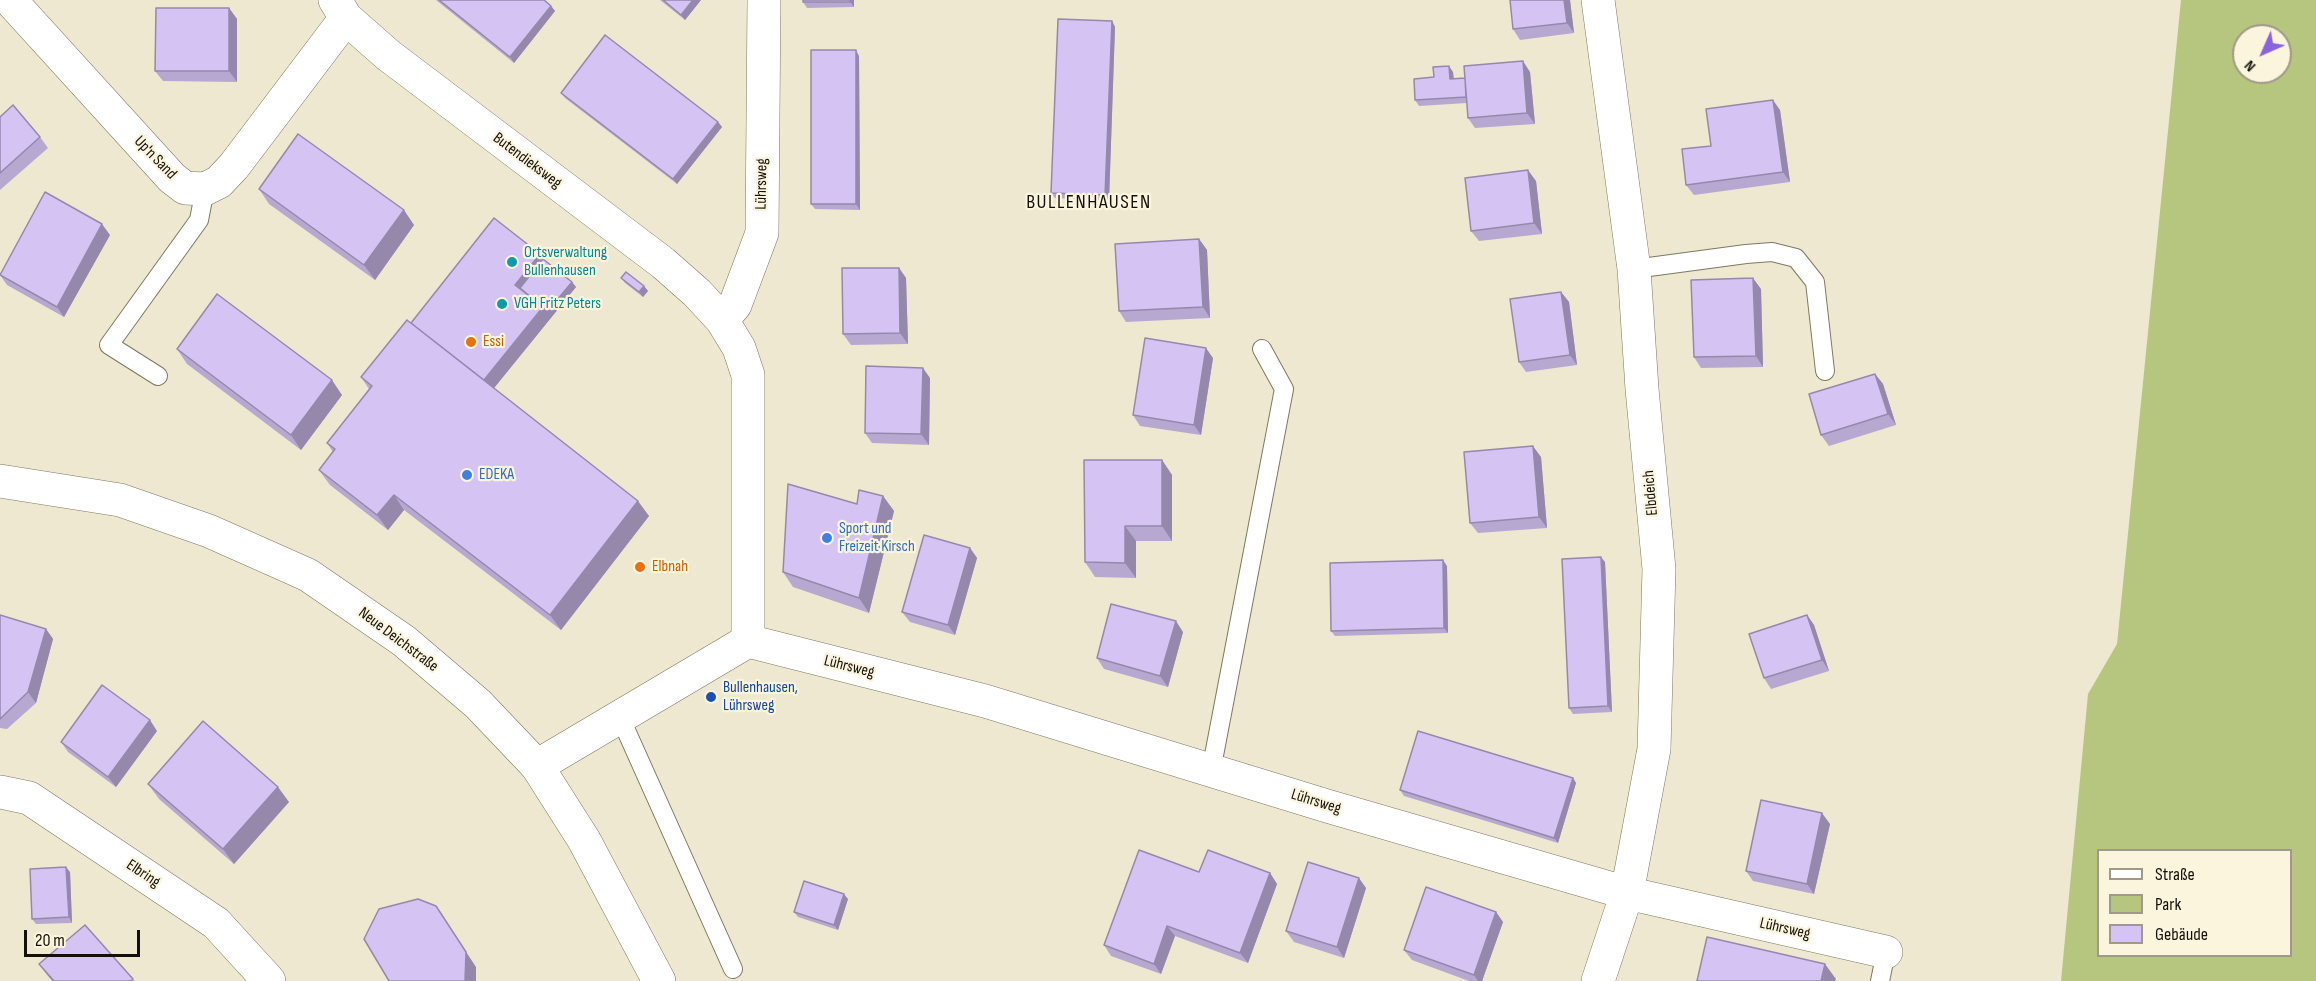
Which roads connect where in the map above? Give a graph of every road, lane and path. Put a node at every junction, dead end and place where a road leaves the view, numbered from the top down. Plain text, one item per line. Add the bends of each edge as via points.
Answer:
1 (10, 0) edge
2 (765, 0) edge
3 (1598, 0) edge
4 (341, 9) edge
5 (205, 189) junction
6 (1634, 269) junction
7 (722, 320) junction
8 (1262, 349) dead end
9 (1826, 371) dead end
10 (158, 376) dead end
11 (0, 482) edge
12 (748, 641) junction
13 (621, 717) junction
14 (537, 766) junction
15 (1211, 771) junction
16 (0, 792) edge
17 (1627, 893) junction
18 (1883, 967) edge
19 (733, 969) dead end
20 (269, 981) edge
21 (659, 981) edge
22 (1598, 981) edge

1 - 5 street, Up'n Sand via 172,178 185,188
2 - 7 street, Lührsweg via 762,233 735,305
3 - 6 street, Elbdeich
4 - 5 street via 234,166 219,182
4 - 7 street, Butendieksweg via 388,55 663,263
5 - 10 lane via 199,220 109,345
6 - 9 lane via 1772,252 1796,258 1815,282
6 - 17 street, Elbdeich via 1659,569 1654,749
7 - 12 street via 739,348 748,375
8 - 15 lane via 1284,388
11 - 14 street, Neue Deichstraße via 120,500 208,531 308,575 404,641 478,704
12 - 13 street
12 - 15 street, Lührsweg via 985,701
13 - 14 street
13 - 19 lane
14 - 21 street, Neue Deichstraße via 584,840
15 - 17 street, Lührsweg
16 - 20 street, Elbring via 29,798 216,923
17 - 18 street, Lührsweg
17 - 22 street, Elbdeich

